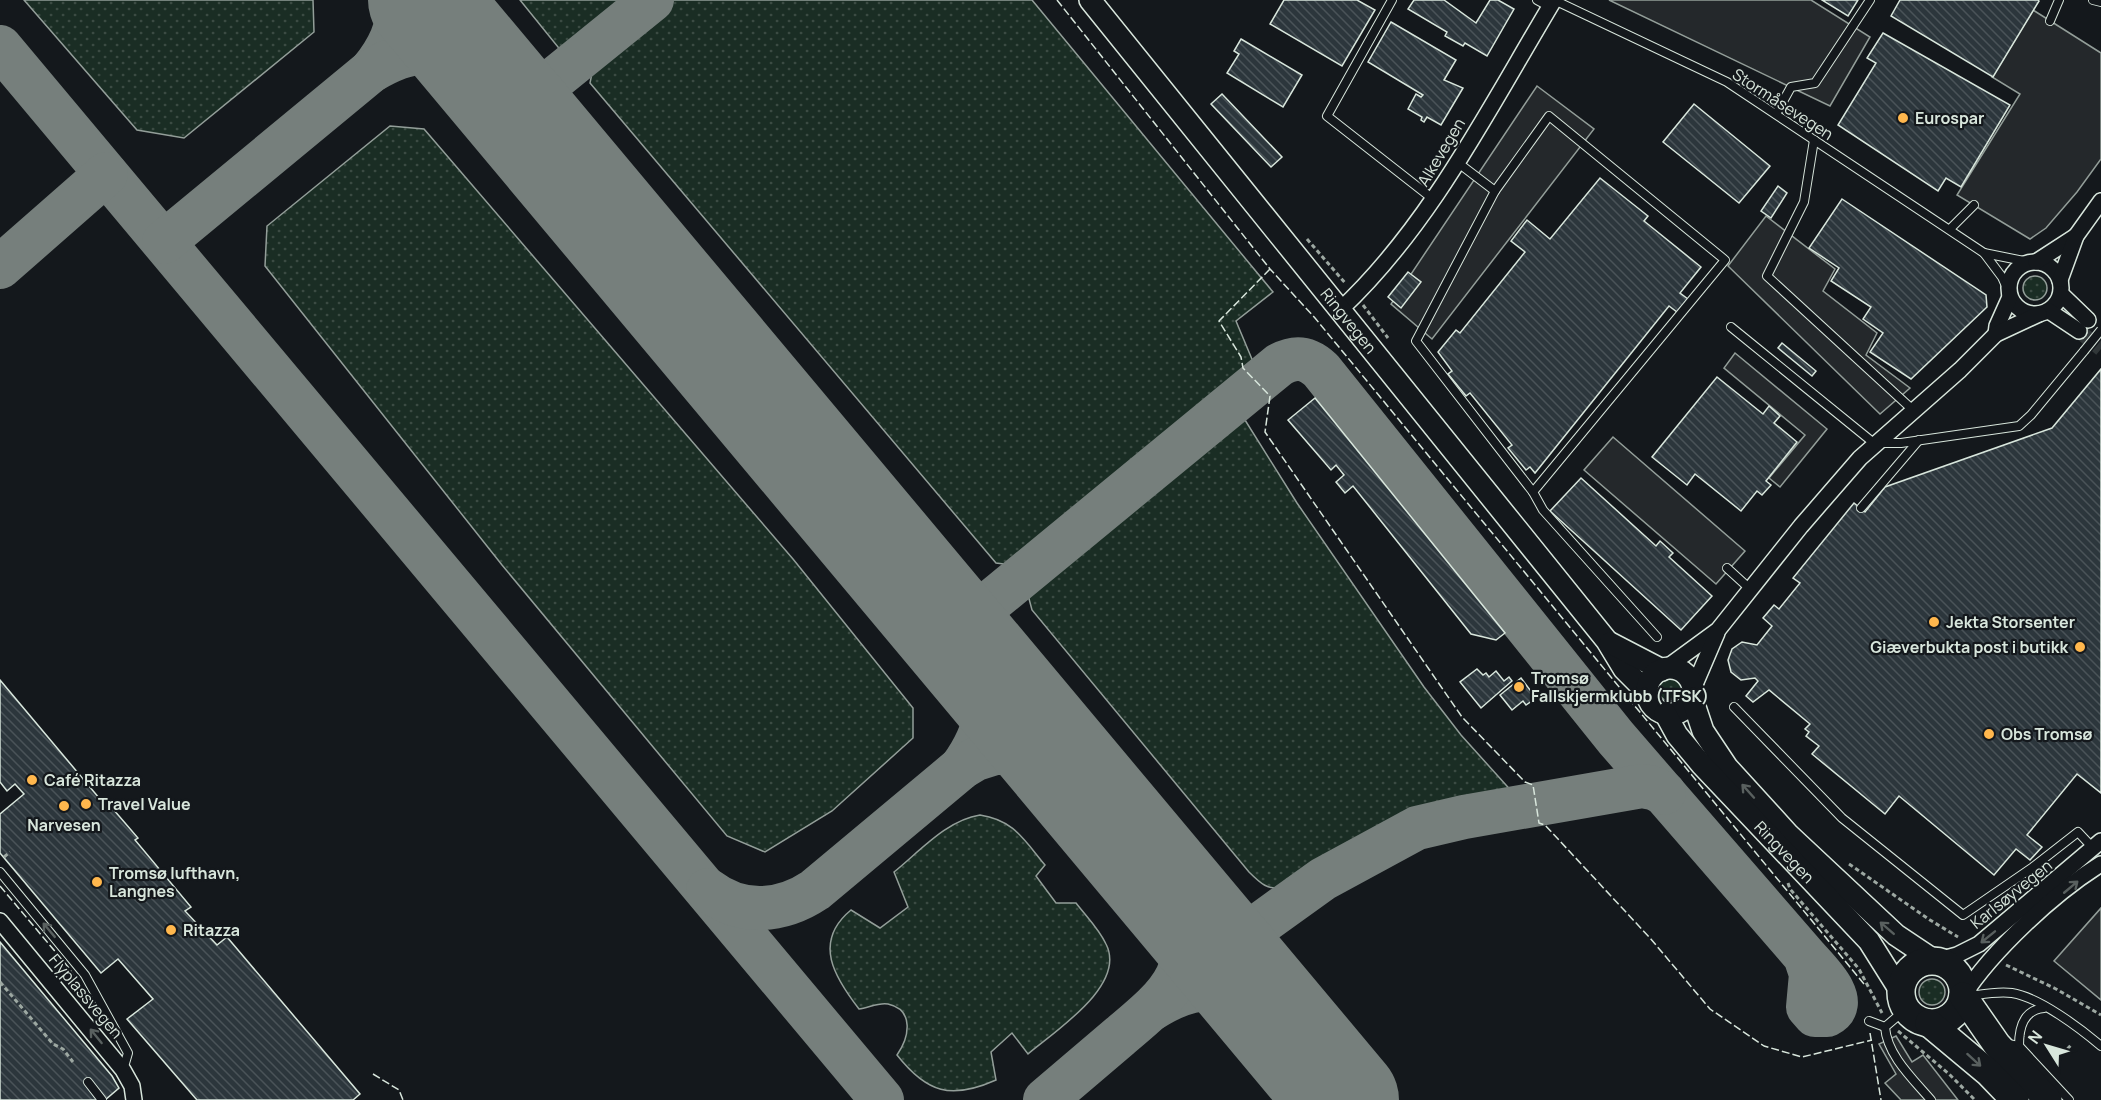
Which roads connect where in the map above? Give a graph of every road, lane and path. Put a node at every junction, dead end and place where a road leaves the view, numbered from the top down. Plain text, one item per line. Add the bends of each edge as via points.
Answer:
1 (1090, 0) edge
2 (1392, 0) edge
3 (1870, 0) edge
4 (2059, 0) edge
5 (2093, 0) edge
6 (1549, 2) edge
7 (2101, 2) edge
8 (2050, 21) dead end
9 (1776, 114) junction
10 (1814, 140) junction
11 (1456, 162) junction
12 (1495, 190) junction
13 (1433, 199) junction
14 (2101, 201) edge
15 (1974, 205) dead end
16 (1950, 229) junction
17 (2076, 236) junction
18 (1984, 253) junction
19 (2033, 262) junction
20 (2061, 287) junction
21 (2010, 296) junction
22 (1340, 310) junction
23 (2044, 313) junction
24 (1731, 327) dead end
25 (2101, 330) edge
26 (1996, 334) junction
27 (1914, 411) junction
28 (1919, 440) junction
29 (1876, 444) junction
30 (1533, 492) junction
31 (1861, 508) dead end
32 (1727, 568) dead end
33 (1750, 589) junction
34 (1718, 630) junction
35 (1657, 637) dead end
36 (1607, 641) junction
37 (1664, 669) junction
38 (1648, 693) junction
39 (1693, 694) junction
40 (1734, 707) dead end
41 (1665, 713) junction
42 (2097, 844) edge
43 (10, 852) dead end
44 (4, 857) dead end
45 (1845, 861) dead end
46 (2101, 864) edge
47 (0, 872) edge
48 (1788, 879) dead end
49 (0, 921) edge
50 (1963, 936) dead end
51 (1935, 961) junction
52 (2001, 962) dead end
53 (0, 982) edge
54 (1963, 996) junction
55 (2044, 1008) junction
56 (1896, 1013) junction
57 (2101, 1015) edge
58 (1869, 1021) dead end
59 (1929, 1023) junction
60 (2072, 1044) dead end
61 (2008, 1046) junction
62 (2101, 1046) edge
63 (2056, 1060) dead end
64 (74, 1062) dead end
65 (123, 1070) junction
66 (88, 1082) dead end
67 (102, 1100) edge
68 (134, 1100) edge
69 (1931, 1100) edge
70 (1975, 1100) edge
71 (2015, 1100) edge
72 (2048, 1100) edge
73 (2069, 1100) edge

1 - 22 street, Ringvegen
2 - 13 lane via 1327,116
3 - 9 lane via 1815,83 1791,87
4 - 8 lane
5 - 7 lane
6 - 9 lane, Stormåsevegen via 1702,69
6 - 11 street, Alkevegen
9 - 10 lane, Stormåsevegen
10 - 16 lane, Stormåsevegen
10 - 27 lane via 1804,201 1767,276
11 - 12 lane
11 - 13 street, Alkevegen
12 - 30 lane via 1416,341
12 - 30 lane via 1549,116 1725,260
13 - 22 street, Alkevegen via 1397,250
14 - 17 street
15 - 16 lane
16 - 18 lane, Stormåsevegen
17 - 19 street
17 - 20 street
18 - 19 lane
18 - 21 lane
19 - 20 street via 2050,266
19 - 21 street via 2018,268 2010,278
20 - 23 street
20 - 23 street via 2084,326
21 - 23 street via 2019,309
21 - 26 street
22 - 36 street, Ringvegen
23 - 26 street
24 - 29 lane
25 - 28 lane, bridge via 2019,426
26 - 27 street
27 - 29 street
28 - 29 lane
28 - 31 lane
29 - 33 street via 1843,476
30 - 35 lane via 1543,510
32 - 33 lane
33 - 34 street
34 - 37 street
34 - 39 street
36 - 37 street, Ringvegen
36 - 38 street, Ringvegen via 1624,669
37 - 38 street via 1651,679
37 - 39 street via 1676,668 1684,673
38 - 41 street via 1653,706
39 - 41 street via 1681,711
51 -> 39 street, Ringvegen via 1896,935 1789,835 1727,767 1703,731
40 - 42 lane via 1842,818 1963,915 2078,832
41 - 56 street, Ringvegen via 1702,765 1869,941
42 -> 51 street, Karlsøyvegen via 1978,944
43 - 44 path
45 - 50 path via 1930,920 1958,937
54 -> 46 street, Karlsøyvegen via 1992,956
65 -> 47 lane via 128,1053 85,975
48 - 56 path via 1790,889 1859,969 1875,1003
65 -> 49 street, Flyplassvegen
51 - 54 highway via 1954,971
51 - 56 highway via 1918,964 1909,972
52 - 57 path
53 - 64 path via 53,1044
54 - 55 lane via 2011,993
54 - 59 highway via 1951,1016
54 - 61 highway
55 - 61 lane via 2025,1017 2019,1034
55 - 62 lane
56 - 58 lane
56 - 59 highway
56 - 69 lane via 1886,1038
56 - 70 path
59 -> 71 highway
60 - 63 path
61 - 72 highway
61 - 73 lane
65 - 68 street, Flyplassvegen
66 - 67 lane

